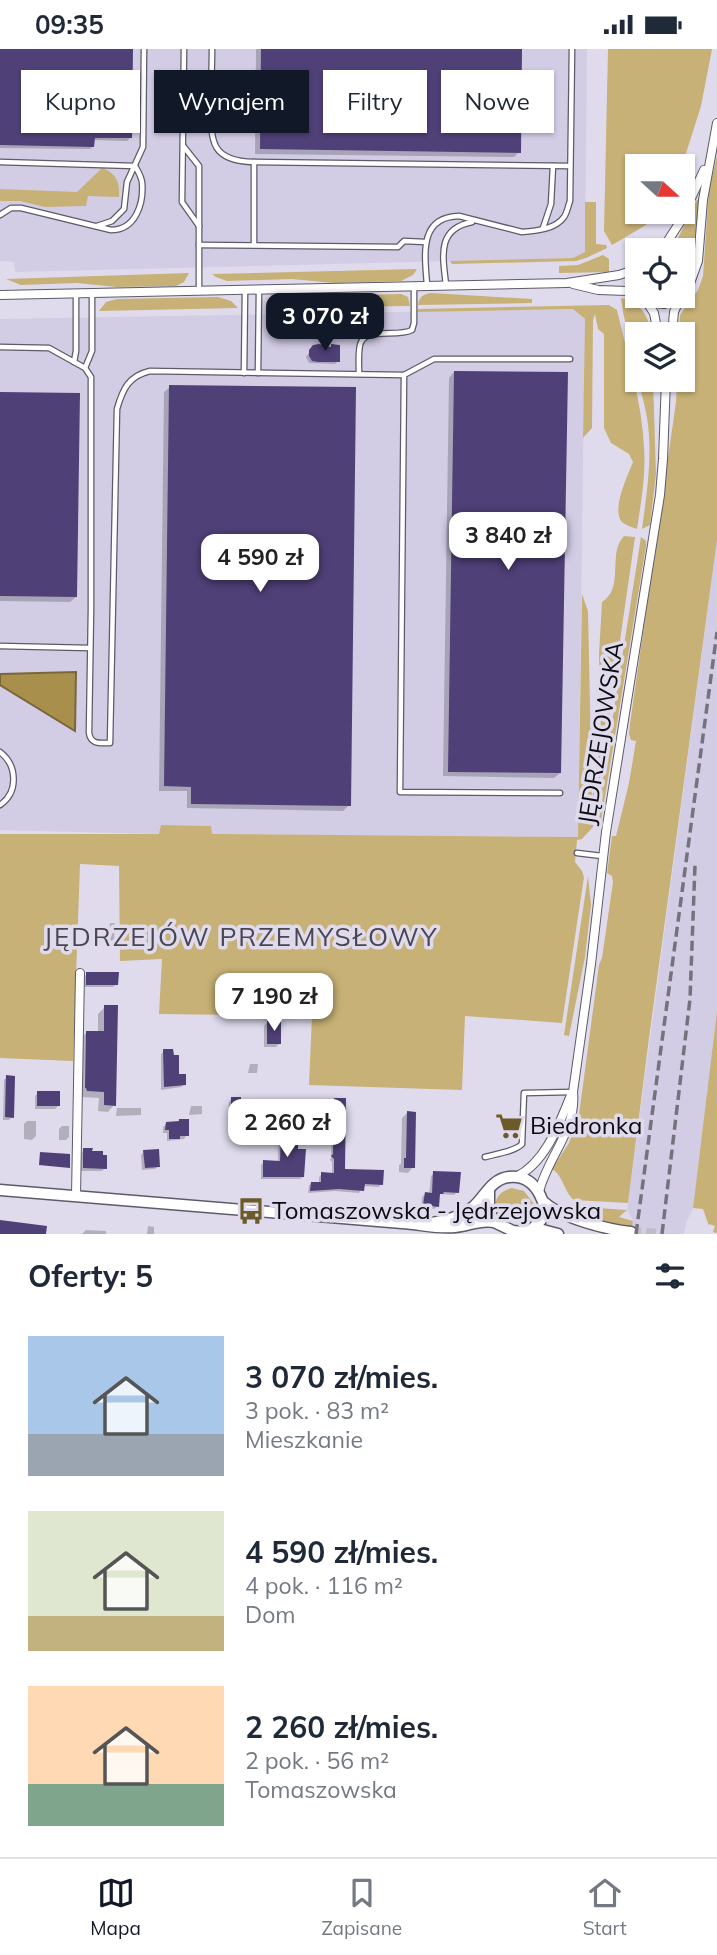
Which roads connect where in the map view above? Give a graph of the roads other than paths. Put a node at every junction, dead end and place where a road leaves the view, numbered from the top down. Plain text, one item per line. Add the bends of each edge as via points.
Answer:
1 (144, 49) edge
2 (184, 49) edge
3 (212, 49) edge
4 (572, 49) edge
5 (184, 70) edge
6 (212, 70) edge
7 (717, 123) edge
8 (183, 133) edge
9 (210, 133) edge
10 (183, 145) junction
11 (709, 161) junction
12 (0, 162) edge
13 (254, 162) junction
14 (135, 166) junction
15 (553, 166) junction
16 (570, 166) junction
17 (0, 215) edge
18 (480, 222) junction
19 (96, 226) junction
20 (199, 226) junction
21 (542, 229) junction
22 (670, 238) edge
23 (425, 242) junction
24 (199, 245) junction
25 (254, 245) junction
26 (695, 270) edge
27 (625, 273) edge
28 (567, 283) junction
29 (414, 286) junction
30 (427, 286) junction
31 (446, 286) junction
32 (245, 290) junction
33 (259, 290) junction
34 (199, 291) junction
35 (625, 291) edge
36 (76, 293) junction
37 (92, 293) junction
38 (0, 295) edge
39 (0, 347) edge
40 (570, 359) dead end
41 (74, 362) junction
42 (85, 368) junction
43 (244, 373) junction
44 (258, 373) junction
45 (359, 374) junction
46 (404, 375) junction
47 (666, 392) edge
48 (0, 646) edge
49 (90, 648) junction
50 (0, 752) edge
51 (560, 793) dead end
52 (0, 804) edge
53 (577, 853) dead end
54 (602, 856) junction
55 (80, 973) dead end
56 (573, 1093) junction
57 (485, 1157) dead end
58 (516, 1177) junction
59 (490, 1188) junction
60 (0, 1190) edge
61 (539, 1192) junction
62 (76, 1196) junction
63 (545, 1203) junction
64 (419, 1224) junction
65 (501, 1227) edge
66 (527, 1232) edge
67 (631, 1232) dead end
68 (558, 1234) edge

1 - 14 lane via 143,147
2 - 5 lane
3 - 6 lane
4 - 16 lane
7 - 11 street
8 - 10 lane
9 - 13 lane via 223,154
10 - 20 lane via 199,166
10 - 20 lane via 182,202
11 - 22 street
11 - 26 street
12 - 14 lane
13 - 15 lane
13 - 25 lane
14 - 19 lane via 127,182 124,209 112,221
14 - 19 lane via 142,179 142,197 130,224 121,230
15 - 16 lane
15 - 21 lane via 551,204
16 - 21 lane via 565,216
17 - 19 lane via 21,208
18 - 21 lane via 522,232
18 - 23 lane via 449,216 439,220
18 - 31 lane via 459,225 445,241
20 - 24 lane
23 - 25 lane via 404,241 398,247
23 - 30 lane
24 - 25 lane
24 - 34 lane
27 - 28 street
28 - 31 street
28 - 35 street
29 - 30 street
29 - 33 street
29 - 45 lane via 412,330 363,338
30 - 31 street
32 - 33 street
32 - 34 street
32 - 43 lane
33 - 44 lane
34 - 37 street
36 - 37 street
36 - 38 street
36 - 41 lane
37 - 42 lane via 92,351
39 - 41 lane via 49,348
40 - 46 lane via 434,359
41 - 42 lane
42 - 49 lane via 91,377
43 - 44 lane
43 - 49 lane via 150,371 137,374 121,396 117,409 110,743 90,739
44 - 45 lane
45 - 46 lane
46 - 51 lane via 400,792
47 - 54 street, JĘDRZEJOWSKA via 660,495
48 - 49 lane
50 - 52 lane via 14,777 7,800
53 - 54 lane
54 - 56 street, JĘDRZEJOWSKA
55 - 62 street
56 - 57 lane via 524,1093 522,1144
56 - 58 street, JĘDRZEJOWSKA via 540,1156
56 - 61 street, JĘDRZEJOWSKA via 569,1125
58 - 59 street via 504,1178
58 - 61 street via 531,1182
59 - 64 street via 467,1211
59 - 65 street via 490,1215
60 - 62 street
61 - 63 street
62 - 64 street
63 - 66 street via 542,1219
63 - 67 street via 590,1223
64 - 65 street via 452,1228 483,1221
65 - 66 street
66 - 68 street via 539,1229

